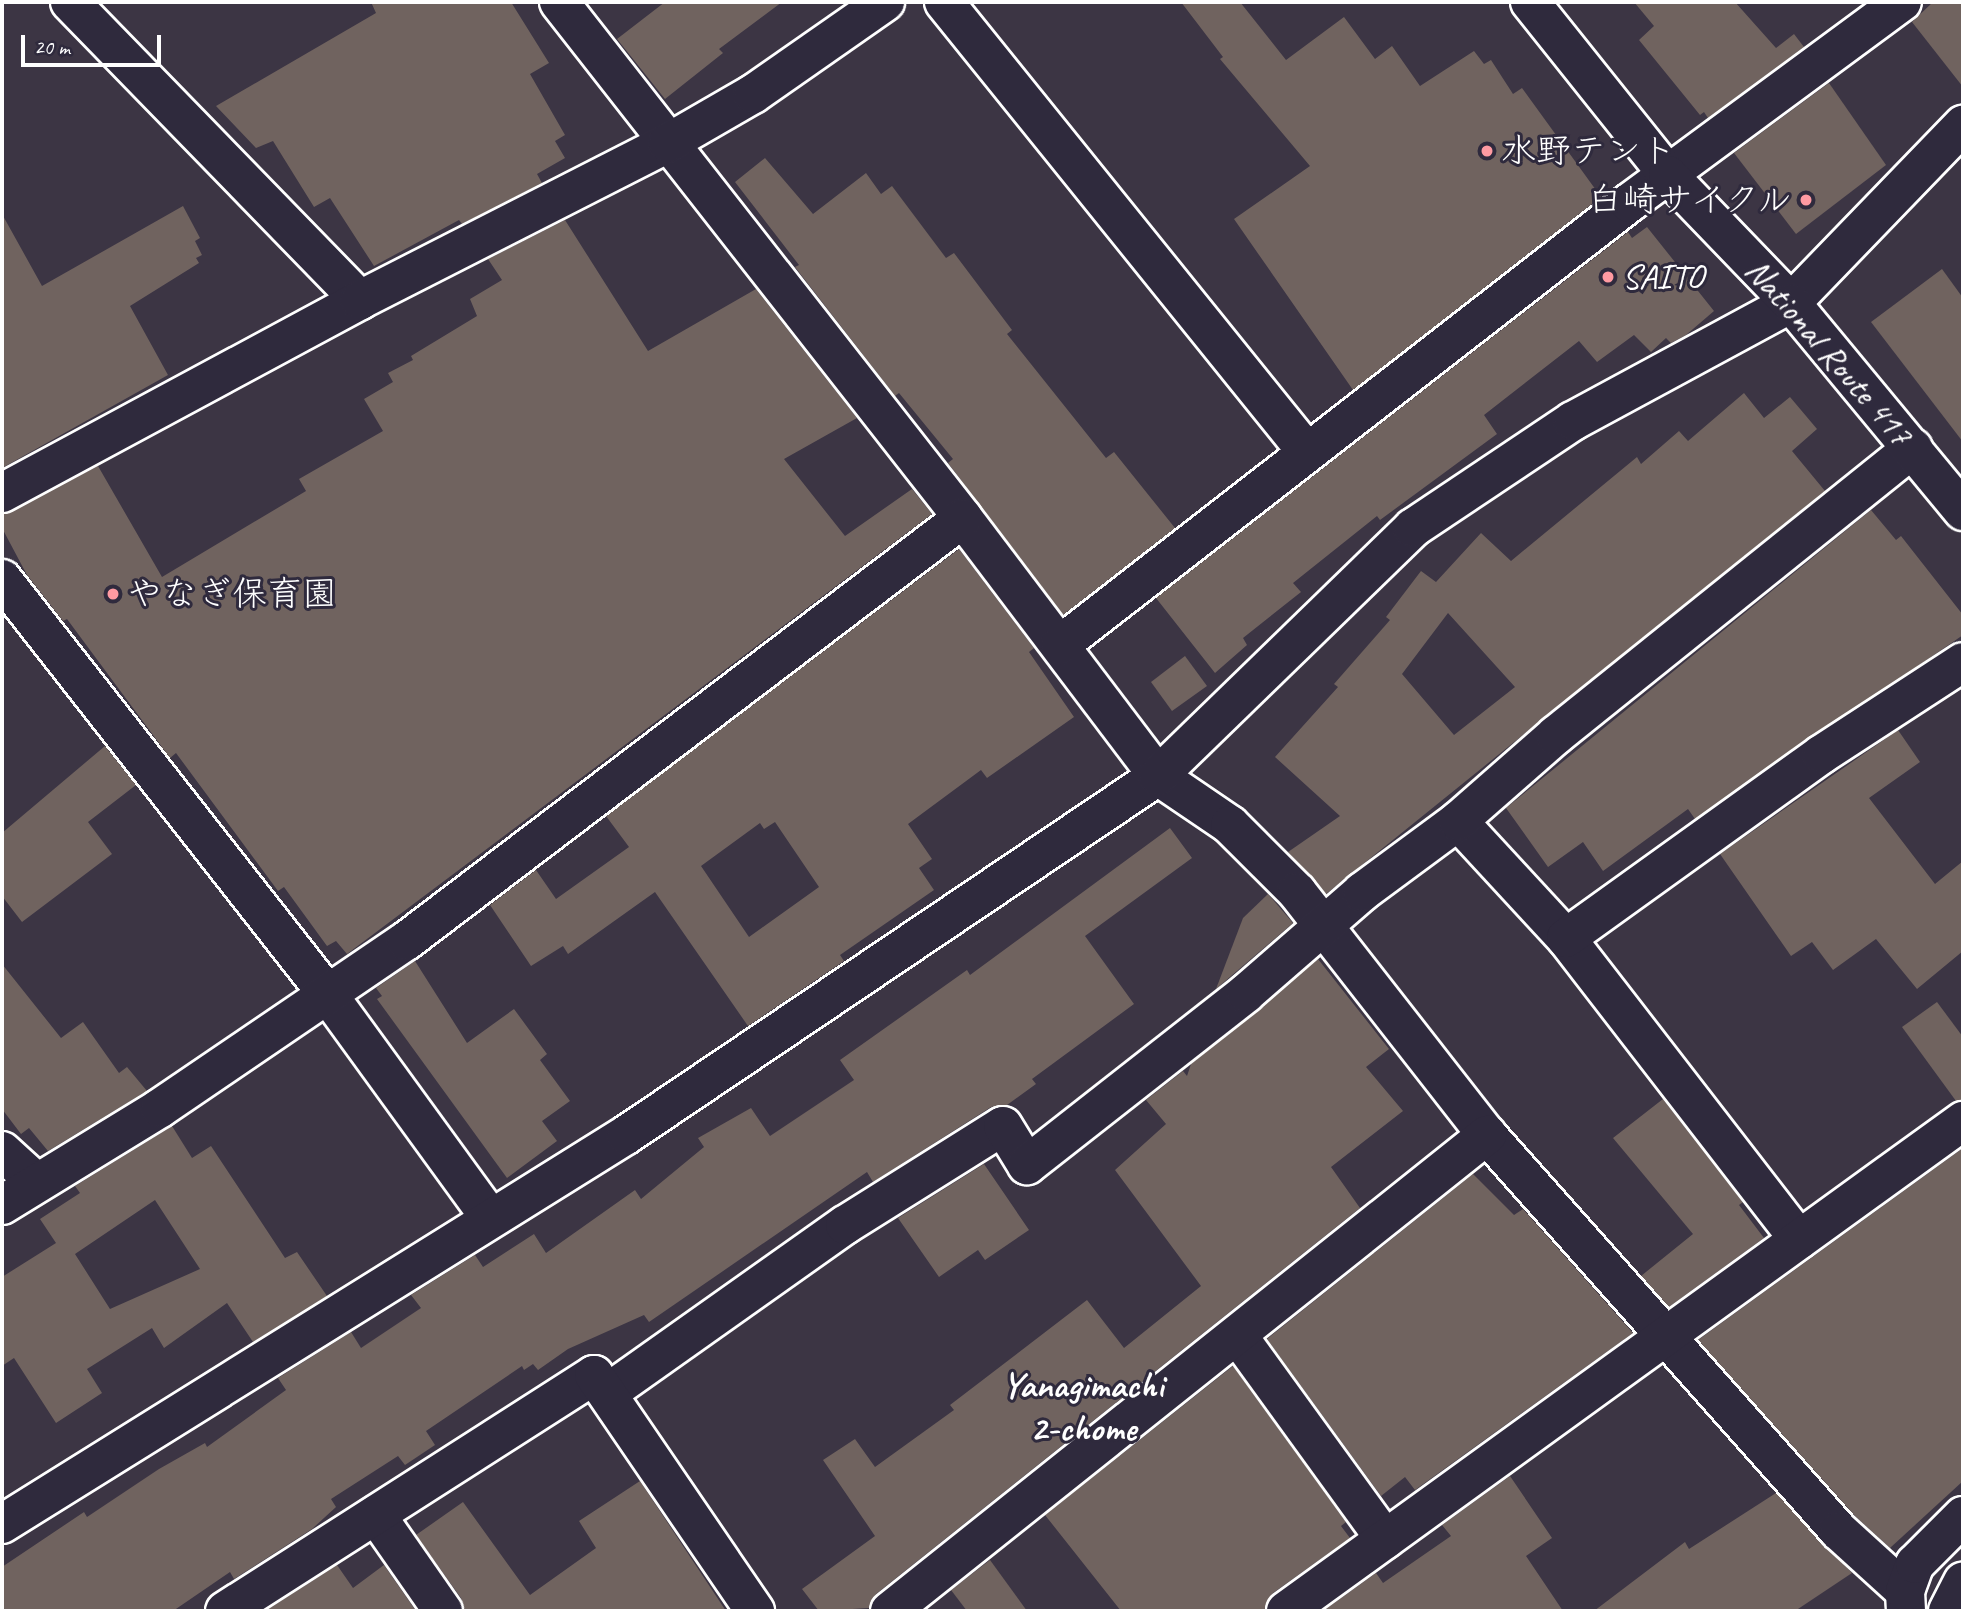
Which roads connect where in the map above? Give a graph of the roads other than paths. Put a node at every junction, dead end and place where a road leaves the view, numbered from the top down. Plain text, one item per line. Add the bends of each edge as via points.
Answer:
1 (70, 2) edge
2 (559, 2) edge
3 (885, 2) edge
4 (944, 2) edge
5 (1530, 2) edge
6 (1902, 2) edge
7 (1963, 125) edge
8 (668, 143) junction
9 (1668, 175) junction
10 (360, 300) junction
11 (1791, 303) junction
12 (1913, 448) junction
13 (1307, 452) junction
14 (2, 493) edge
15 (1963, 511) edge
16 (963, 518) junction
17 (2, 579) edge
18 (1060, 645) junction
19 (1963, 662) edge
20 (1158, 776) junction
21 (1458, 821) junction
22 (1326, 927) junction
23 (1566, 938) junction
24 (329, 996) junction
25 (1963, 1121) edge
26 (1487, 1135) junction
27 (2, 1151) edge
28 (36, 1182) junction
29 (2, 1205) edge
30 (490, 1218) junction
31 (1799, 1239) junction
32 (1238, 1336) junction
33 (1664, 1337) junction
34 (609, 1392) junction
35 (376, 1515) junction
36 (1963, 1516) edge
37 (2, 1524) edge
38 (1385, 1539) junction
39 (1963, 1582) edge
40 (1896, 1605) edge
41 (225, 1611) edge
42 (443, 1611) edge
43 (755, 1611) edge
44 (890, 1611) edge
45 (1286, 1611) edge
46 (1948, 1611) edge

1 - 10 main road
2 - 8 main road
3 - 8 main road via 753,94
4 - 13 main road
5 - 9 main road, National Route 417
6 - 9 main road
7 - 11 main road
8 - 10 main road
8 - 16 main road
9 - 11 main road, National Route 417
9 - 13 main road
10 - 14 main road
11 - 12 main road, National Route 417
11 - 20 main road via 1573,421 1413,528
12 - 15 main road, National Route 417
12 - 21 main road via 1556,735
13 - 18 main road
16 - 18 main road
16 - 24 main road
17 - 24 main road
18 - 20 main road
19 - 23 main road via 1822,754
20 - 22 main road via 1230,825
20 - 30 main road via 626,1135
21 - 22 main road via 1362,892
21 - 23 main road
22 - 26 main road
22 - 34 main road via 1027,1165 1003,1126 845,1226
23 - 31 main road
24 - 28 main road via 160,1108
24 - 30 main road
25 - 31 main road
26 - 32 main road
26 - 33 main road via 1607,1266
27 - 28 main road
28 - 29 main road
30 - 37 main road
31 - 33 main road
32 - 38 main road
32 - 44 main road
33 - 38 main road
33 - 40 main road via 1712,1384 1839,1531
34 - 35 main road via 594,1375
34 - 43 main road
35 - 41 main road
35 - 42 main road
36 - 40 main road via 1915,1563
38 - 45 main road
39 - 46 main road

